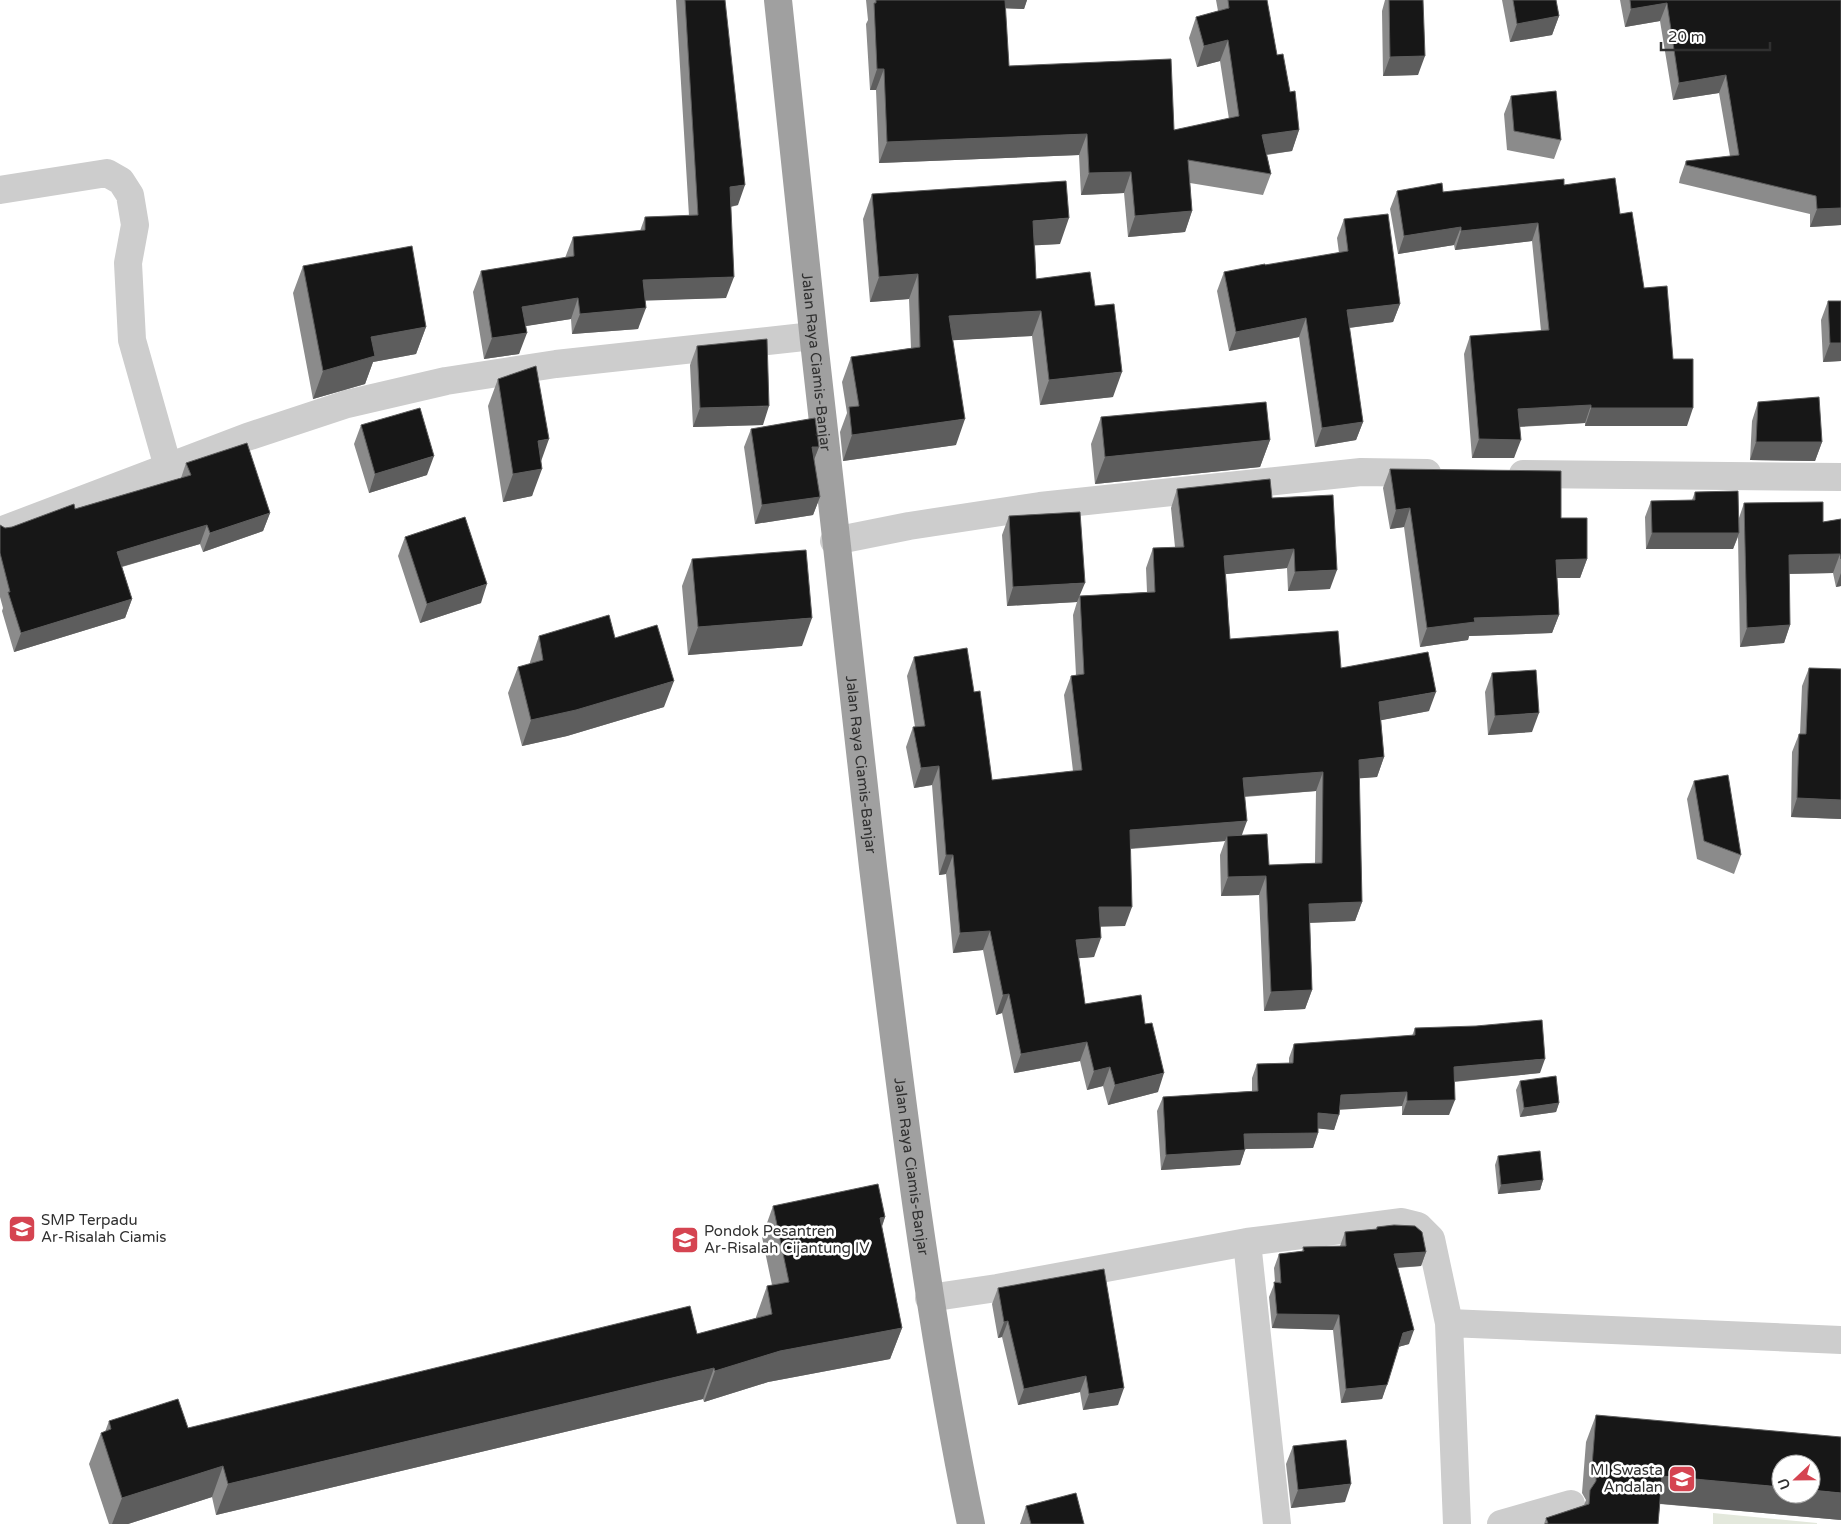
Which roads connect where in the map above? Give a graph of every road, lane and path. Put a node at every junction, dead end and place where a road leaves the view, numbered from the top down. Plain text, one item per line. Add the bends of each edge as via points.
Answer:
1 (778, 0) edge
2 (0, 190) edge
3 (813, 336) junction
4 (168, 467) junction
5 (1451, 473) edge
6 (1501, 473) edge
7 (1841, 477) edge
8 (0, 531) edge
9 (834, 541) junction
10 (1247, 1242) junction
11 (928, 1298) junction
12 (1449, 1323) junction
13 (1841, 1340) edge
14 (1571, 1504) dead end
15 (971, 1524) edge
16 (1277, 1524) edge
17 (1457, 1524) edge
18 (1501, 1524) edge

1 - 3 highway, Jalan Raya Ciamis-Banjar
2 - 4 street via 107,173 121,181 130,195 135,224 128,263 132,340
3 - 4 street via 556,364 446,381 346,404
3 - 9 highway, Jalan Raya Ciamis-Banjar
4 - 8 street
5 - 9 street via 1361,472 1040,506
6 - 7 street
9 - 11 highway, Jalan Raya Ciamis-Banjar via 907,1151
10 - 11 street
10 - 12 street via 1402,1222 1418,1226 1431,1239
10 - 16 street
11 - 15 highway, Jalan Raya Ciamis-Banjar
12 - 13 street
12 - 17 street
14 - 18 street

